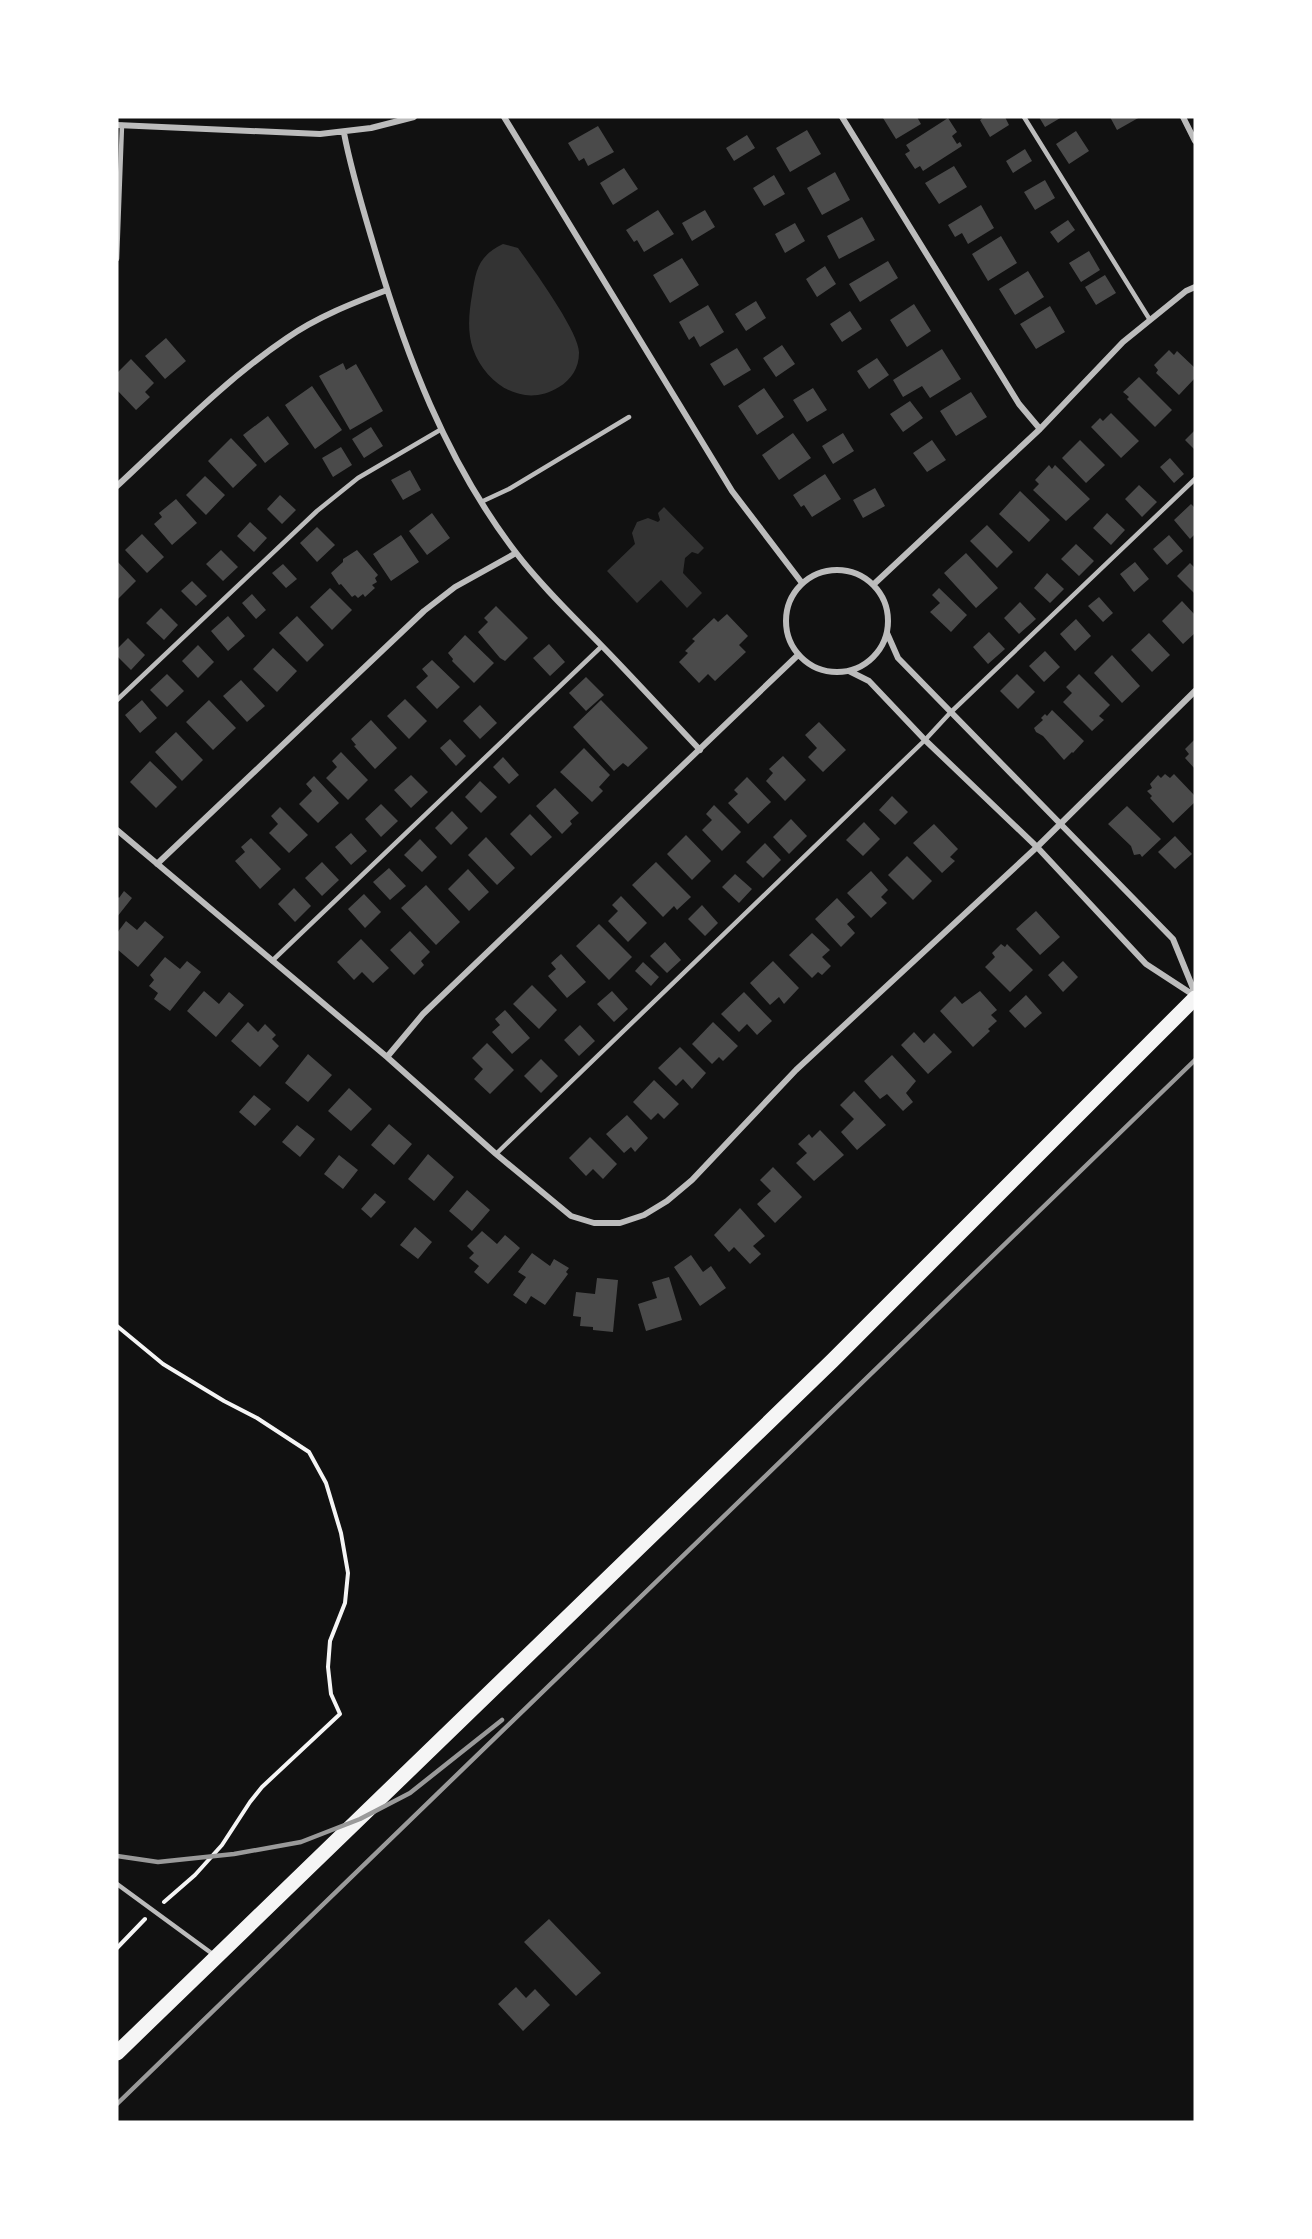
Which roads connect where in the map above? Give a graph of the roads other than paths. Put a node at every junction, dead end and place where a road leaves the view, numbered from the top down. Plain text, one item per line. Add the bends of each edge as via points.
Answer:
1 (414, 117) edge
2 (504, 117) edge
3 (842, 117) edge
4 (1024, 117) edge
5 (1183, 117) edge
6 (119, 125) edge
7 (344, 133) junction
8 (1195, 141) edge
9 (117, 259) edge
10 (1195, 287) edge
11 (387, 290) junction
12 (1150, 320) junction
13 (629, 417) dead end
14 (1040, 429) junction
15 (440, 430) junction
16 (1195, 479) edge
17 (117, 486) edge
18 (481, 502) junction
19 (516, 553) junction
20 (802, 583) junction
21 (873, 585) junction
22 (887, 633) junction
23 (602, 646) junction
24 (798, 656) junction
25 (849, 671) junction
26 (1195, 691) edge
27 (117, 700) edge
28 (950, 713) junction
29 (925, 740) junction
30 (700, 750) junction
31 (1060, 824) junction
32 (117, 830) edge
33 (1037, 847) junction
34 (156, 864) junction
35 (271, 961) junction
36 (1195, 996) edge
37 (387, 1057) junction
38 (496, 1154) junction
39 (117, 1884) edge
40 (217, 1957) junction
41 (117, 2053) edge

1 - 7 street
2 - 20 street via 732,491
3 - 14 street via 1019,404
4 - 12 lane
5 - 8 street
6 - 7 street
6 - 9 lane
7 - 11 street
10 - 12 street
11 - 15 street via 412,365
11 - 17 street via 325,316 288,338 202,406
12 - 14 street via 1123,342
13 - 18 lane
14 - 21 street
15 - 18 street
15 - 27 lane via 358,478 317,511
16 - 28 lane
18 - 19 street
19 - 23 street via 545,589
19 - 34 street via 455,587 424,611
20 - 21 street via 821,572 842,570
20 - 24 street via 790,599 785,618 788,638
21 - 22 street via 887,611
22 - 25 street via 867,663
22 - 28 street via 898,658
23 - 30 street
23 - 35 lane
24 - 25 street via 831,673
24 - 30 street
25 - 29 street via 869,681
26 - 31 street
28 - 29 lane
28 - 31 street
29 - 33 street
29 - 38 lane
30 - 37 street via 423,1014
31 - 33 street
31 - 36 street via 1173,939
32 - 34 street
33 - 36 street via 1146,964
33 - 38 street via 796,1070 692,1180 644,1215 620,1223 594,1223 572,1216
34 - 35 street
35 - 37 street
36 - 40 main road via 832,1361
37 - 38 street
39 - 40 lane
40 - 41 main road

